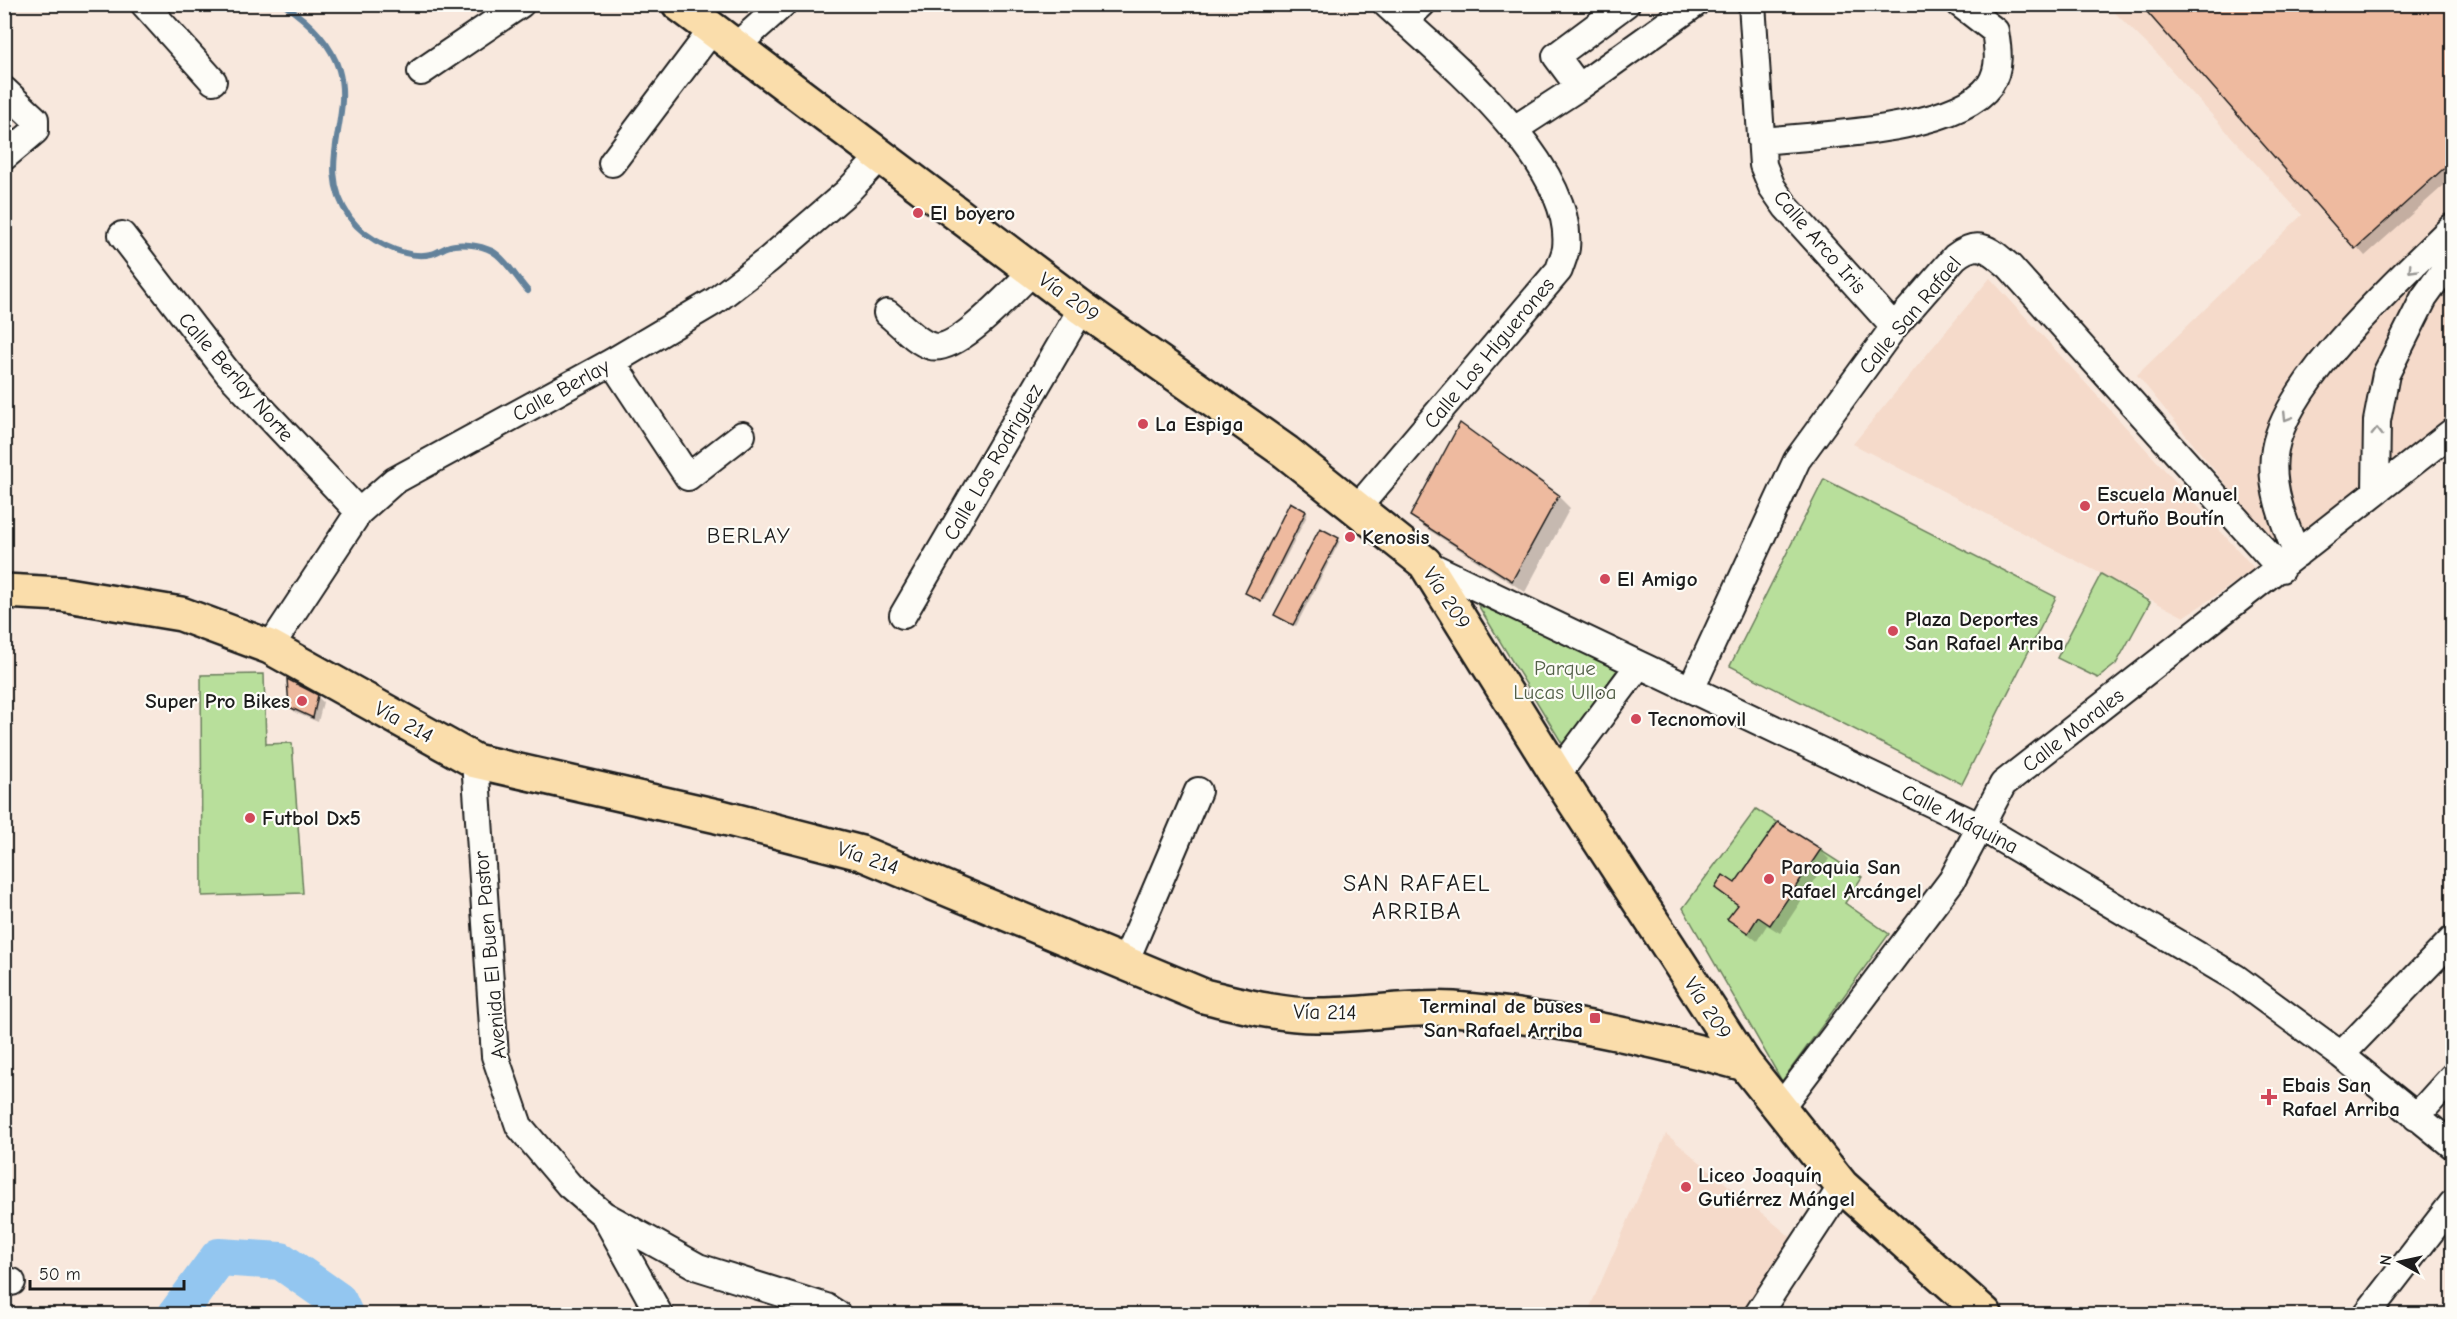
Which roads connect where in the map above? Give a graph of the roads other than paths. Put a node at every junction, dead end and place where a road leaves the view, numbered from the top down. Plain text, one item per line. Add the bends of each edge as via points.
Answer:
1 (144, 4) edge
2 (521, 4) edge
3 (679, 4) edge
4 (783, 4) edge
5 (1626, 4) edge
6 (1695, 4) edge
7 (1752, 4) edge
8 (1960, 4) edge
9 (1404, 10) edge
10 (724, 38) junction
11 (421, 72) dead end
12 (213, 81) dead end
13 (1579, 87) junction
14 (4, 90) edge
15 (1516, 128) junction
16 (1761, 141) junction
17 (881, 156) junction
18 (4, 157) edge
19 (612, 163) dead end
20 (2452, 227) edge
21 (122, 235) dead end
22 (2452, 259) edge
23 (1033, 271) junction
24 (1082, 308) junction
25 (887, 313) dead end
26 (1894, 327) junction
27 (612, 362) junction
28 (2452, 432) edge
29 (742, 435) dead end
30 (2376, 491) junction
31 (1358, 507) junction
32 (359, 512) junction
33 (1425, 562) junction
34 (2289, 562) junction
35 (4, 591) edge
36 (903, 615) dead end
37 (270, 647) junction
38 (1639, 665) junction
39 (1691, 689) junction
40 (475, 762) junction
41 (1557, 775) junction
42 (1198, 791) dead end
43 (1979, 825) junction
44 (2452, 940) edge
45 (1125, 962) junction
46 (1693, 984) junction
47 (1667, 1042) junction
48 (2341, 1055) junction
49 (1745, 1064) junction
50 (2452, 1077) edge
51 (1780, 1108) junction
52 (2416, 1118) junction
53 (2452, 1145) edge
54 (1842, 1186) junction
55 (2452, 1204) edge
56 (604, 1215) junction
57 (659, 1314) edge
58 (837, 1314) edge
59 (1758, 1314) edge
60 (1985, 1314) edge
61 (2367, 1314) edge

1 - 12 street
2 - 11 street
3 - 10 main road, Vía 209
4 - 10 street
5 - 13 street via 1556,56
6 - 13 street
7 - 16 street, Calle Arco Iris
8 - 16 street via 1995,31 1998,50 1997,70 1989,86 1965,104 1930,120 1895,127
9 - 15 street, Calle Los Higuerones
10 - 17 main road, Vía 209
10 - 19 street
13 - 15 street
14 - 18 street via 35,118 37,125
15 - 31 street, Calle Los Higuerones via 1549,180 1560,207 1566,248 1559,270
16 - 26 street, Calle Arco Iris via 1763,165 1786,207
17 - 23 main road, Vía 209
17 - 27 street, Calle Berlay via 838,199 724,294
20 -> 34 street via 2323,360 2280,427 2274,451 2275,476
21 - 32 street, Calle Berlay Norte via 228,373
30 -> 22 street via 2377,421 2386,374 2424,298
23 - 24 main road, Vía 209
23 - 25 street via 960,340 941,347 929,346
24 - 31 main road, Vía 209
24 - 36 street, Calle Los Rodriguez
26 - 34 street, Calle San Rafael via 1965,249 1975,246 1993,253
26 - 39 street, Calle San Rafael via 1797,460
27 - 29 street via 688,477
27 - 32 street, Calle Berlay via 394,481
28 - 30 street, Calle Morales
30 - 34 street, Calle Morales
31 - 33 main road, Vía 209
32 - 37 street, Calle Berlay
33 - 38 street, Calle Máquina
33 - 41 main road, Vía 209
34 - 43 street, Calle Morales via 2003,784
35 - 37 main road, Vía 214 via 61,594 181,614
37 - 40 main road, Vía 214
38 - 39 street, Calle Máquina
38 - 41 street
39 - 43 street, Calle Máquina
40 - 45 main road, Vía 214 via 861,853
40 - 56 street, Avenida El Buen Pastor via 495,1056 519,1126 569,1185
41 - 46 main road, Vía 209
42 - 45 street
43 - 48 street, Calle Máquina via 2236,978
43 - 51 street, Calle Morales via 1952,880
44 - 48 street
45 - 47 main road, Vía 214 via 1204,996 1261,1010 1319,1016 1451,1009 1552,1020
46 - 47 main road via 1687,1017
46 - 49 main road, Vía 209
47 - 49 main road, Vía 214
48 - 52 street, Calle Máquina
49 - 51 main road, Vía 209
50 - 52 street
51 - 54 main road, Vía 209
52 - 53 street, Calle Máquina
54 - 59 street
54 - 60 main road, Vía 209
55 - 61 street
56 - 57 street
56 - 58 street, Avenida El Buen Pastor via 698,1268 826,1307

